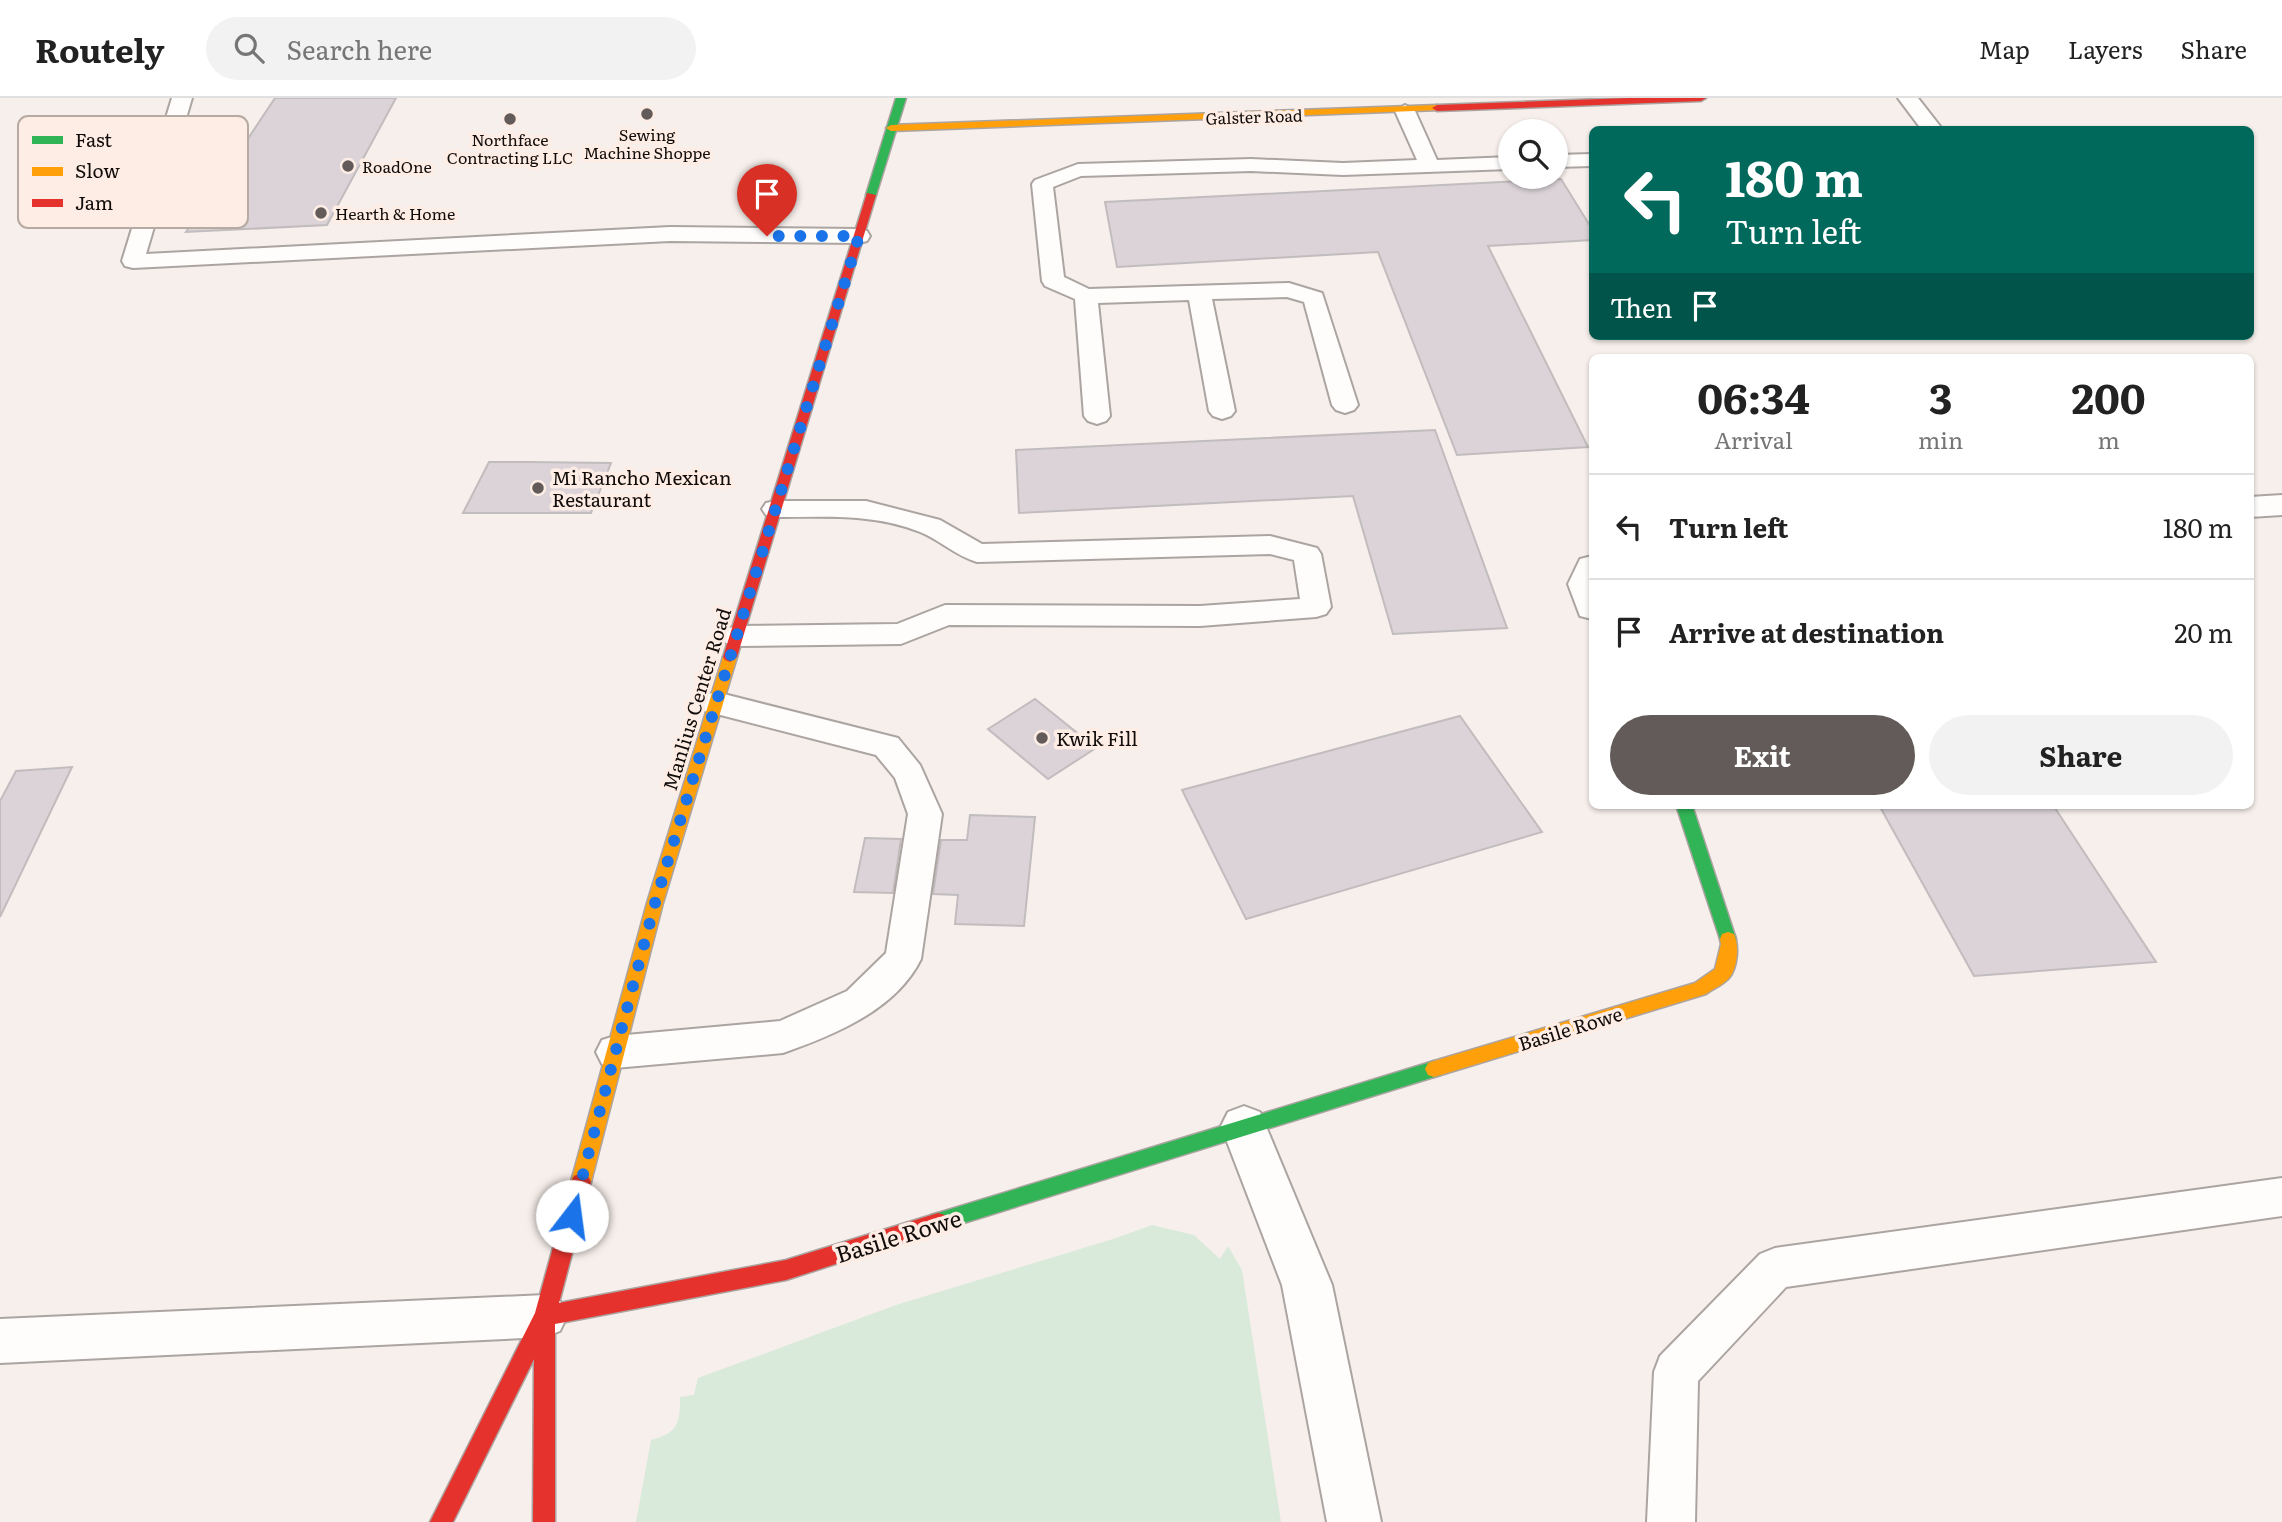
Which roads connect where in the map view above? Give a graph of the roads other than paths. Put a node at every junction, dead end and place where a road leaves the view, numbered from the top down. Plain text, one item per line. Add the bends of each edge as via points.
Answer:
1 (182, 98) edge
2 (901, 98) edge
3 (1701, 98) edge
4 (1908, 98) edge
5 (1405, 111) junction
6 (177, 116) edge
7 (1930, 126) edge
8 (891, 128) junction
9 (1498, 163) edge
10 (1568, 163) edge
11 (1589, 164) edge
12 (1430, 166) junction
13 (144, 228) edge
14 (859, 236) junction
15 (1199, 293) junction
16 (1086, 296) junction
17 (1345, 405) dead end
18 (1222, 411) dead end
19 (1097, 416) dead end
20 (2282, 505) edge
21 (2254, 507) edge
22 (776, 509) junction
23 (1589, 574) edge
24 (1589, 598) edge
25 (737, 636) junction
26 (716, 704) junction
27 (1685, 809) edge
28 (615, 1052) junction
29 (1244, 1126) junction
30 (2282, 1197) edge
31 (545, 1316) junction
32 (0, 1341) edge
33 (440, 1522) edge
34 (544, 1522) edge
35 (1354, 1522) edge
36 (1671, 1522) edge

1 - 6 lane
2 - 8 street, Manlius Center Road
3 - 5 street, Galster Road
4 - 7 lane
5 - 8 street, Galster Road
5 - 12 lane
8 - 14 street, Manlius Center Road
9 - 12 lane
10 - 11 lane
12 - 16 lane via 1079,170 1042,184 1053,281
13 - 14 lane via 134,261 670,234
14 - 22 street, Manlius Center Road
15 - 16 lane
15 - 17 lane via 1289,290 1314,298
15 - 18 lane
16 - 19 lane
20 - 21 street
22 - 25 street, Manlius Center Road
22 - 25 lane via 866,509 930,526 977,553 1270,545 1307,554 1316,607 1200,616 945,615 901,634
23 - 24 street via 1585,584
25 - 26 street, Manlius Center Road
26 - 28 street, Manlius Center Road
26 - 28 lane via 887,746 909,773 925,814 903,959 860,1002 783,1037
27 - 29 street, Basile Rowe via 1730,944 1723,973 1700,989
28 - 31 street, Manlius Center Road
29 - 31 street, Basile Rowe via 786,1270
29 - 35 street via 1307,1285
30 - 36 lane via 1775,1268 1676,1372
31 - 32 lane
31 - 33 street, Manlius Center Road
31 - 34 street, Manlius Center Road

